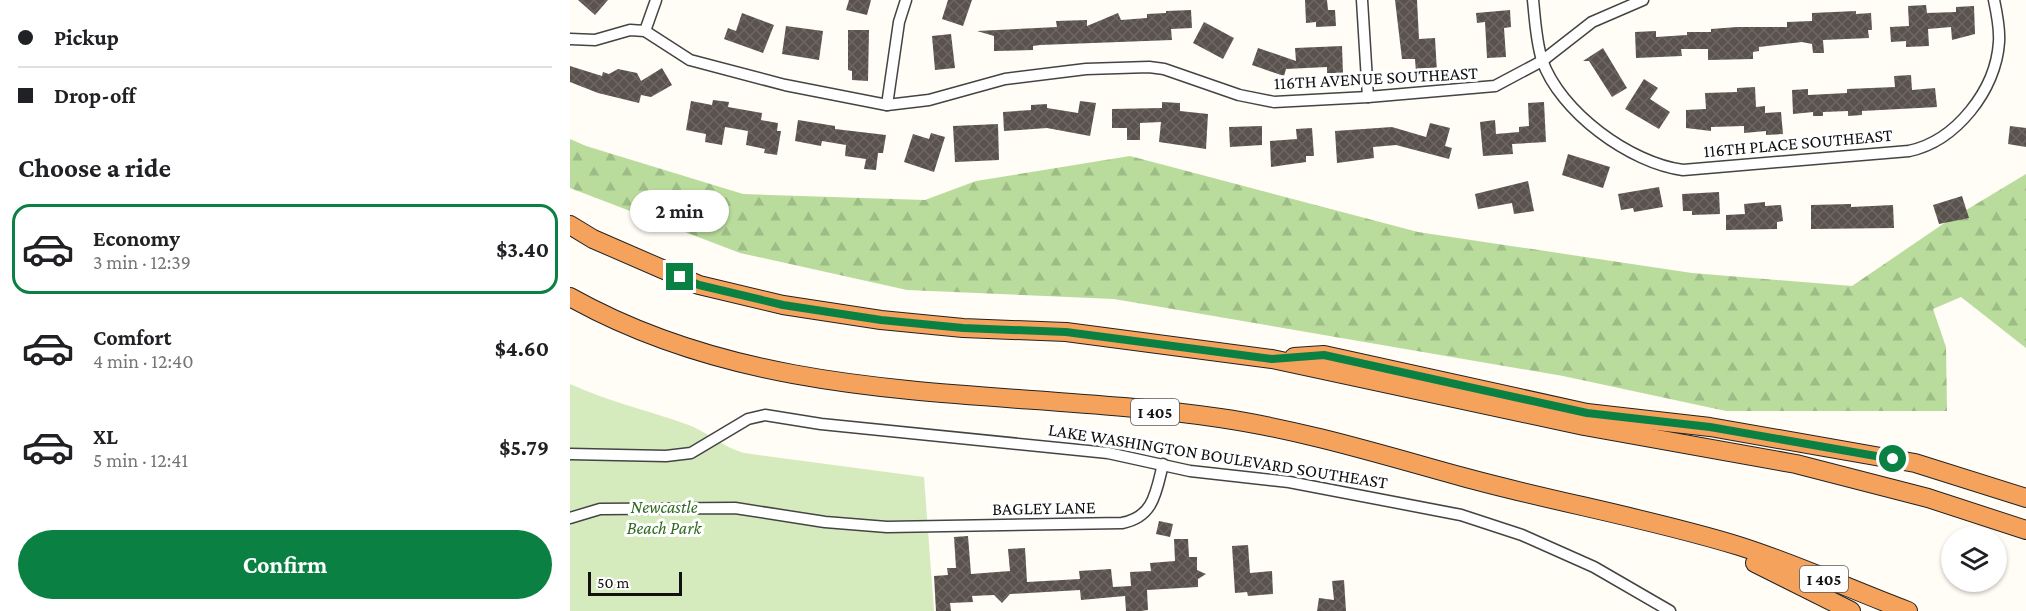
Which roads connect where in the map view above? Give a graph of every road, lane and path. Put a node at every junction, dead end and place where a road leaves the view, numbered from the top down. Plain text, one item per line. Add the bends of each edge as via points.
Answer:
1 (656, 0) edge
2 (906, 0) edge
3 (1362, 0) edge
4 (1533, 0) edge
5 (1643, 0) edge
6 (1994, 0) edge
7 (645, 31) junction
8 (570, 39) edge
9 (1542, 61) junction
10 (1368, 97) junction
11 (887, 105) junction
12 (570, 225) edge
13 (570, 297) edge
14 (1272, 359) junction
15 (570, 454) edge
16 (1163, 464) junction
17 (2026, 498) edge
18 (570, 518) edge
19 (2026, 530) edge
20 (1740, 547) junction
21 (1670, 611) edge
22 (1851, 611) edge
23 (1908, 611) edge

1 - 7 street
2 - 11 street
3 - 10 street
4 - 9 street
5 - 9 street, 116TH AVENUE SOUTHEAST via 1592,22
6 - 9 street, 116TH PLACE SOUTHEAST via 1999,42 1980,96 1950,131 1923,148 1909,151 1683,170 1667,168 1608,139 1561,93
7 - 8 street via 630,30 595,40
7 - 11 street, 116TH AVENUE SOUTHEAST via 690,60 785,85
9 - 10 street, 116TH AVENUE SOUTHEAST via 1508,81 1482,89
10 - 11 street, 116TH AVENUE SOUTHEAST via 1260,100 1149,67 1086,69 1005,79 929,100
12 - 14 highway via 699,285 783,305 963,328 1066,332
13 - 20 highway, I 405 via 609,319 693,352 772,371 949,394 1221,418 1394,455 1464,477
14 - 17 highway via 1324,355 1587,413 1710,427 1849,450 1915,463
14 - 19 highway via 1584,426 1796,464 1928,498
15 - 16 street, LAKE WASHINGTON BOULEVARD SOUTHEAST via 691,453 748,419 765,415 1080,449
16 - 18 street, BAGLEY LANE via 1155,500 1130,522 887,527 735,508 600,509
16 - 21 street, LAKE WASHINGTON BOULEVARD SOUTHEAST via 1350,492 1461,515 1522,535 1594,567
20 - 22 highway via 1751,562
20 - 23 highway, I 405

